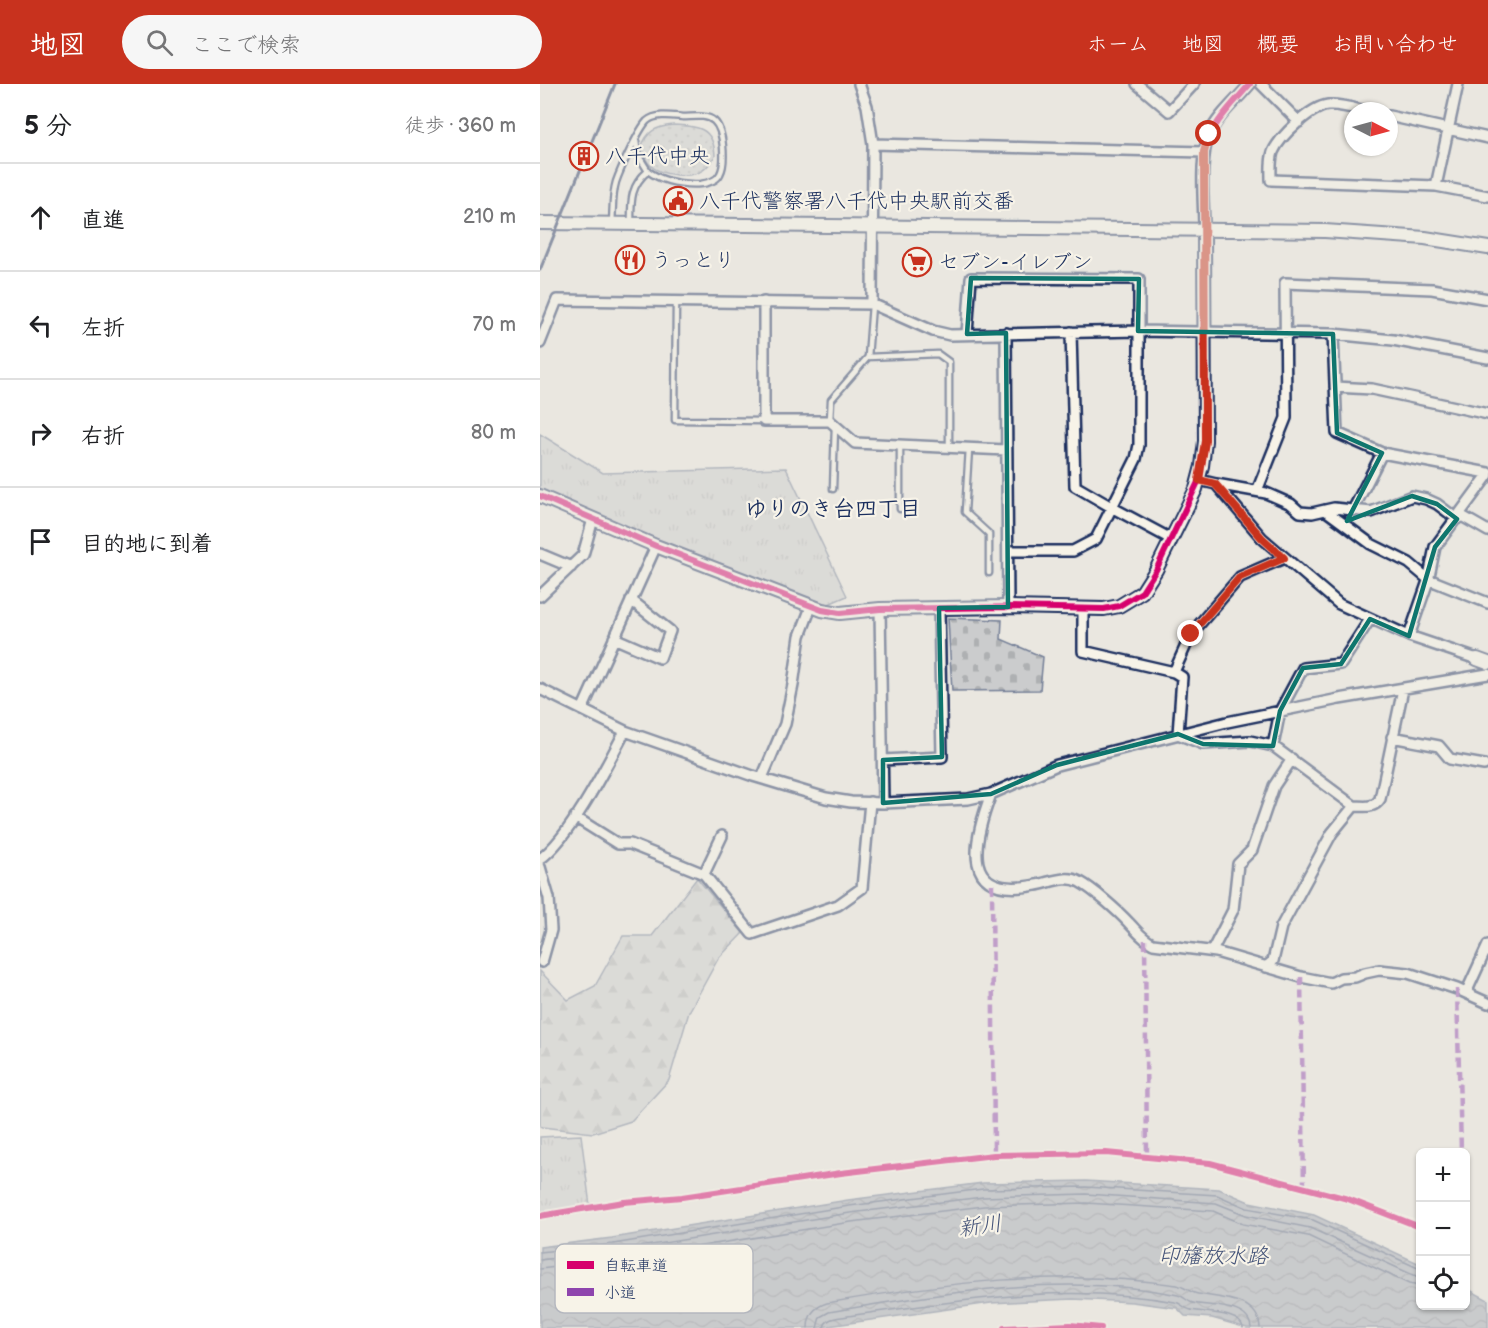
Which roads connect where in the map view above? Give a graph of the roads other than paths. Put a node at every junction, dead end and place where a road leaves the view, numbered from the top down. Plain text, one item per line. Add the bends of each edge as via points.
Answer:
1 (859, 84) edge
2 (1137, 84) edge
3 (1194, 84) edge
4 (1250, 84) edge
5 (1261, 84) edge
6 (1458, 84) edge
7 (1344, 106) edge
8 (1398, 118) edge
9 (1299, 122) junction
10 (1449, 130) junction
11 (1488, 138) edge
12 (636, 139) junction
13 (873, 144) junction
14 (1204, 152) junction
15 (648, 171) junction
16 (1436, 186) junction
17 (1488, 196) edge
18 (540, 223) edge
19 (612, 224) junction
20 (631, 224) junction
21 (872, 225) junction
22 (1204, 229) junction
23 (1488, 248) edge
24 (1488, 299) edge
25 (676, 301) junction
26 (764, 302) junction
27 (872, 304) junction
28 (1138, 331) junction
29 (1071, 332) junction
30 (1205, 332) junction
31 (1006, 333) junction
32 (1286, 333) junction
33 (967, 334) junction
34 (1333, 334) junction
35 (540, 342) edge
36 (868, 357) junction
37 (1488, 358) edge
38 (1335, 387) junction
39 (1488, 414) edge
40 (764, 421) junction
41 (833, 424) junction
42 (900, 446) junction
43 (948, 448) junction
44 (969, 449) junction
45 (1006, 450) junction
46 (1382, 453) junction
47 (1488, 474) edge
48 (1199, 480) junction
49 (1215, 484) junction
50 (834, 489) dead end
51 (1257, 491) junction
52 (540, 496) edge
53 (1113, 508) junction
54 (900, 509) dead end
55 (1325, 510) junction
56 (1353, 510) junction
57 (1459, 517) junction
58 (593, 519) junction
59 (1488, 531) edge
60 (1172, 539) junction
61 (656, 546) junction
62 (1008, 551) junction
63 (540, 554) edge
64 (1284, 558) junction
65 (571, 567) junction
66 (989, 573) dead end
67 (1428, 579) junction
68 (540, 596) edge
69 (631, 600) junction
70 (1488, 603) edge
71 (811, 607) junction
72 (1008, 607) junction
73 (939, 608) junction
74 (880, 609) junction
75 (1083, 609) junction
76 (1370, 619) junction
77 (1409, 636) junction
78 (614, 638) junction
79 (1483, 661) edge
80 (1174, 672) junction
81 (1488, 674) edge
82 (540, 689) edge
83 (1403, 689) junction
84 (582, 710) junction
85 (1280, 711) junction
86 (625, 730) junction
87 (1178, 734) junction
88 (1392, 737) junction
89 (1273, 746) junction
90 (1292, 759) junction
91 (883, 760) junction
92 (1484, 765) dead end
93 (762, 778) junction
94 (992, 794) junction
95 (870, 802) junction
96 (883, 803) junction
97 (1354, 806) junction
98 (575, 817) junction
99 (722, 836) dead end
100 (540, 859) edge
101 (540, 867) edge
102 (704, 874) junction
103 (1488, 945) edge
104 (1212, 951) junction
105 (542, 962) dead end
106 (1266, 967) junction
107 (1466, 993) junction
108 (1488, 1003) edge

1 - 13 street
2 - 3 street via 1169,111
4 - 14 street via 1218,120
5 - 9 street
6 - 10 street
7 - 9 street via 1316,108
8 - 10 street
9 - 16 street via 1277,144 1271,180
10 - 11 street
10 - 16 street
12 - 15 lane via 638,155
12 - 15 lane via 648,120 658,116 706,117 721,130 721,172 717,179 700,184 675,183
12 - 19 lane via 616,183
13 - 14 street
13 - 21 street
14 - 22 street
15 - 20 lane via 638,179 631,194
16 - 17 street
18 - 19 street
19 - 20 street
20 - 21 street
21 - 22 street
21 - 27 street
22 - 23 street via 1325,231 1425,238
22 - 30 street
24 - 32 street via 1432,289 1285,283
25 - 26 street
25 - 35 street via 557,300
25 - 40 lane via 675,420
26 - 27 street
26 - 40 street
27 - 33 street via 933,331
27 - 36 lane
28 - 29 street
28 - 30 street
28 - 33 street via 1139,279 971,278
28 - 53 street via 1139,445
29 - 31 street
29 - 53 street via 1075,486
30 - 32 street
30 - 48 street via 1205,441
31 - 33 street
31 - 45 street
32 - 34 street
32 - 51 street via 1286,418
34 - 37 street via 1393,340
34 - 38 street
36 - 41 lane via 831,400
36 - 43 lane via 938,354 949,362
38 - 39 street via 1372,389
38 - 46 street via 1337,433
40 - 41 street
41 - 42 street via 855,443
41 - 50 lane
42 - 43 street
42 - 54 lane
43 - 44 street
44 - 45 street
44 - 66 lane via 965,512 989,534
45 - 62 street
46 - 47 street
46 - 56 street
47 - 57 street
48 - 49 street
48 - 60 street
49 - 51 street
49 - 64 street
51 - 55 street via 1291,504 1300,512
52 - 58 street
53 - 60 street
53 - 62 street via 1096,539 1073,551
55 - 56 street
55 - 67 street via 1371,544 1409,562
56 - 57 street via 1371,512 1412,496
57 - 59 street
57 - 67 street via 1435,547
58 - 61 street
58 - 65 street via 584,555
60 - 75 street via 1142,592 1119,606
61 - 69 street
61 - 71 street
62 - 72 street
63 - 65 street
64 - 76 street via 1339,604
64 - 80 street via 1240,577 1191,634
65 - 68 street
67 - 70 street
67 - 77 street
69 - 78 street
69 - 78 street via 670,630 660,657
71 - 74 street via 840,613
71 - 93 street via 800,636 785,724
72 - 73 street
72 - 75 street
73 - 74 street
73 - 91 street via 942,757
74 - 91 street
75 - 80 street via 1083,651
76 - 77 street
76 - 85 street via 1341,664 1303,668
77 - 79 street
78 - 84 street
80 - 87 street via 1182,677
81 - 83 street
82 - 84 street
83 - 85 street
83 - 88 street
84 - 86 street
85 - 87 street
85 - 89 street
86 - 93 street
86 - 98 street
87 - 89 street via 1203,744 1250,741
87 - 94 street via 1057,765
88 - 92 street via 1440,746 1450,759
88 - 97 street via 1380,799 1371,806
89 - 90 street
90 - 97 street
90 - 104 street via 1274,786 1252,850 1238,864 1233,910
91 - 96 street
93 - 95 street via 826,798
94 - 96 street via 968,799
94 - 104 street via 976,854 981,875 992,884 1032,886 1070,878 1089,889 1145,940
95 - 96 street
95 - 102 street via 862,888 838,905 752,934
97 - 106 street via 1326,843 1281,927 1273,961
98 - 100 street
98 - 102 street via 618,844 630,844
99 - 102 street
101 - 105 street via 549,898 551,930
103 - 107 street
104 - 106 street
106 - 107 street via 1331,983 1379,970 1408,973
107 - 108 street

